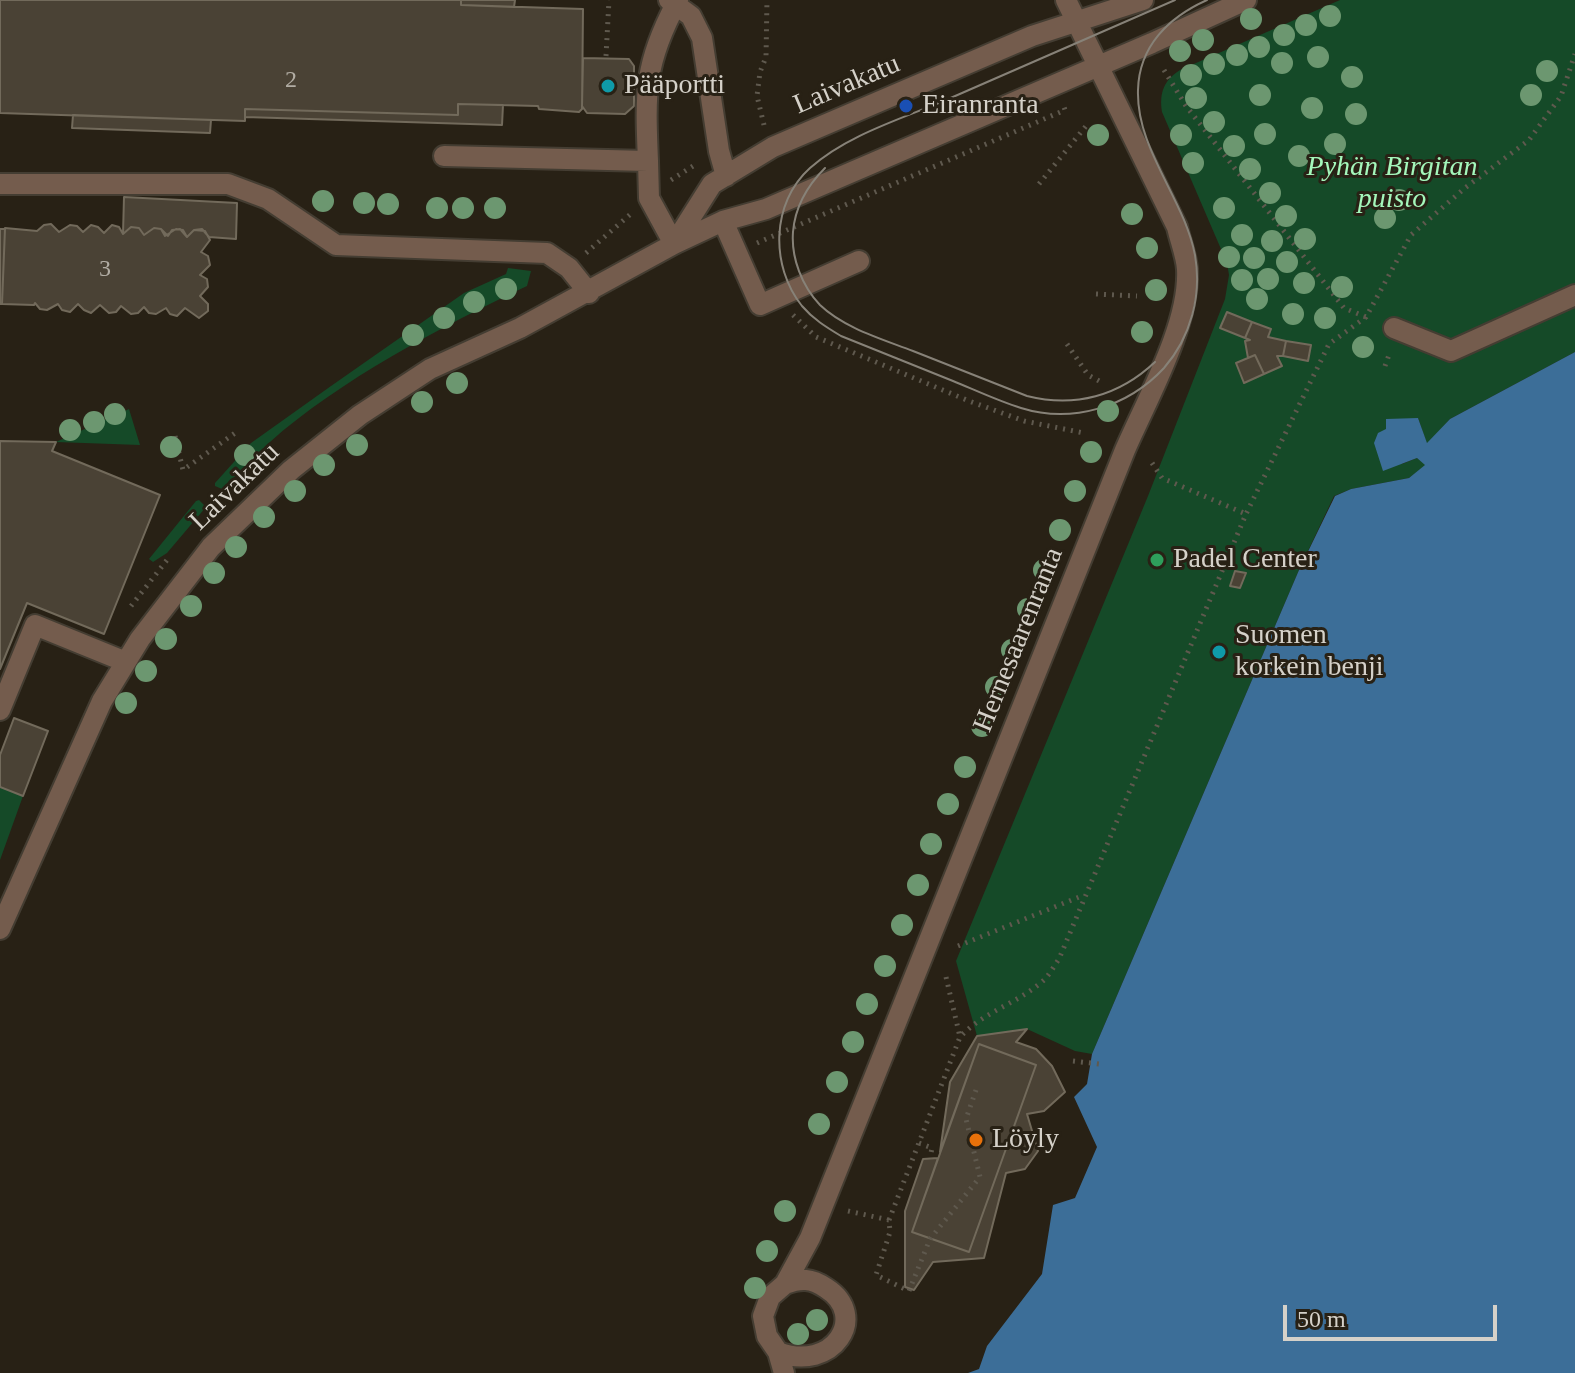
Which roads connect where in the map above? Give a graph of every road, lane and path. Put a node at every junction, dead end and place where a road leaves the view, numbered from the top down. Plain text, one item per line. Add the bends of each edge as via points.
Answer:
1 (609, 0) edge
2 (767, 0) edge
3 (1066, 0) edge
4 (1143, 0) edge
5 (1246, 0) edge
6 (675, 1) edge
7 (1076, 22) junction
8 (1575, 54) edge
9 (606, 56) dead end
10 (1097, 65) junction
11 (1164, 70) dead end
12 (1065, 110) dead end
13 (764, 125) dead end
14 (1086, 126) dead end
15 (444, 156) dead end
16 (648, 161) junction
17 (726, 176) junction
18 (0, 184) edge
19 (1039, 184) dead end
20 (723, 221) junction
21 (759, 242) junction
22 (674, 244) junction
23 (736, 251) junction
24 (765, 255) dead end
25 (859, 261) dead end
26 (589, 293) junction
27 (1096, 294) dead end
28 (782, 295) junction
29 (1575, 295) edge
30 (1137, 296) dead end
31 (1366, 317) junction
32 (1392, 343) joint
33 (1067, 344) dead end
34 (1103, 383) dead end
35 (235, 433) dead end
36 (1084, 433) dead end
37 (175, 436) dead end
38 (1152, 463) dead end
39 (1246, 514) junction
40 (126, 662) junction
41 (0, 710) edge
42 (1085, 895) junction
43 (0, 929) edge
44 (958, 946) dead end
45 (946, 977) dead end
46 (960, 1037) junction
47 (1073, 1061) dead end
48 (1099, 1064) dead end
49 (976, 1090) dead end
50 (919, 1143) junction
51 (930, 1158) dead end
52 (848, 1211) dead end
53 (889, 1220) junction
54 (810, 1238) junction
55 (785, 1284) junction
56 (827, 1288) junction
57 (778, 1352) junction
58 (820, 1365) edge
59 (784, 1373) edge

1 - 9 path
2 - 13 path via 766,57 757,96
3 - 7 street, Hernesaarenranta
4 - 7 street
5 - 10 street
6 - 16 street via 648,74
6 - 17 street via 691,16 702,38
7 - 10 street, Hernesaarenranta
7 - 17 street, Laivakatu via 787,141
8 - 31 path via 1561,96 1529,140 1411,235
10 - 20 street, Laivakatu via 766,209
10 - 54 street, Hernesaarenranta via 1177,227 1187,267 1186,294 1177,328
11 - 31 path via 1186,106 1344,308
12 - 21 path
14 - 19 path
15 - 16 street
16 - 22 street via 649,198
17 - 22 street, Laivakatu via 712,184
18 - 26 street via 228,184 268,199 336,245 547,253 569,268
20 - 22 street, Laivakatu
20 - 23 street
21 - 23 path
21 - 24 path
22 - 26 street, Laivakatu
23 - 28 street via 760,305
25 - 28 street
26 - 40 street, Laivakatu via 430,369 360,415 291,470 211,547
27 - 30 path
28 - 36 path via 801,324 838,348 1024,421
29 - 32 street via 1451,351
31 - 32 path
31 - 39 path via 1329,344
33 - 34 path via 1088,375
35 - 37 path via 183,470
38 - 39 path via 1162,478
39 - 42 path
40 - 41 street via 35,625
40 - 43 street, Laivakatu via 102,701
42 - 44 path
42 - 46 path via 1059,959 1045,979 973,1022
45 - 46 path
46 - 50 path
47 - 48 path
49 - 53 path via 966,1119 980,1177 930,1239 909,1291 876,1275
50 - 51 path via 932,1148
50 - 53 path
52 - 53 path
54 - 55 street, Hernesaarenranta
54 - 56 street
55 - 56 street via 812,1280
55 - 57 street, Hernesaarenranta via 770,1297 763,1316
56 - 58 street via 839,1296 845,1330
57 - 58 street
57 - 59 street, Hernesaarenranta

